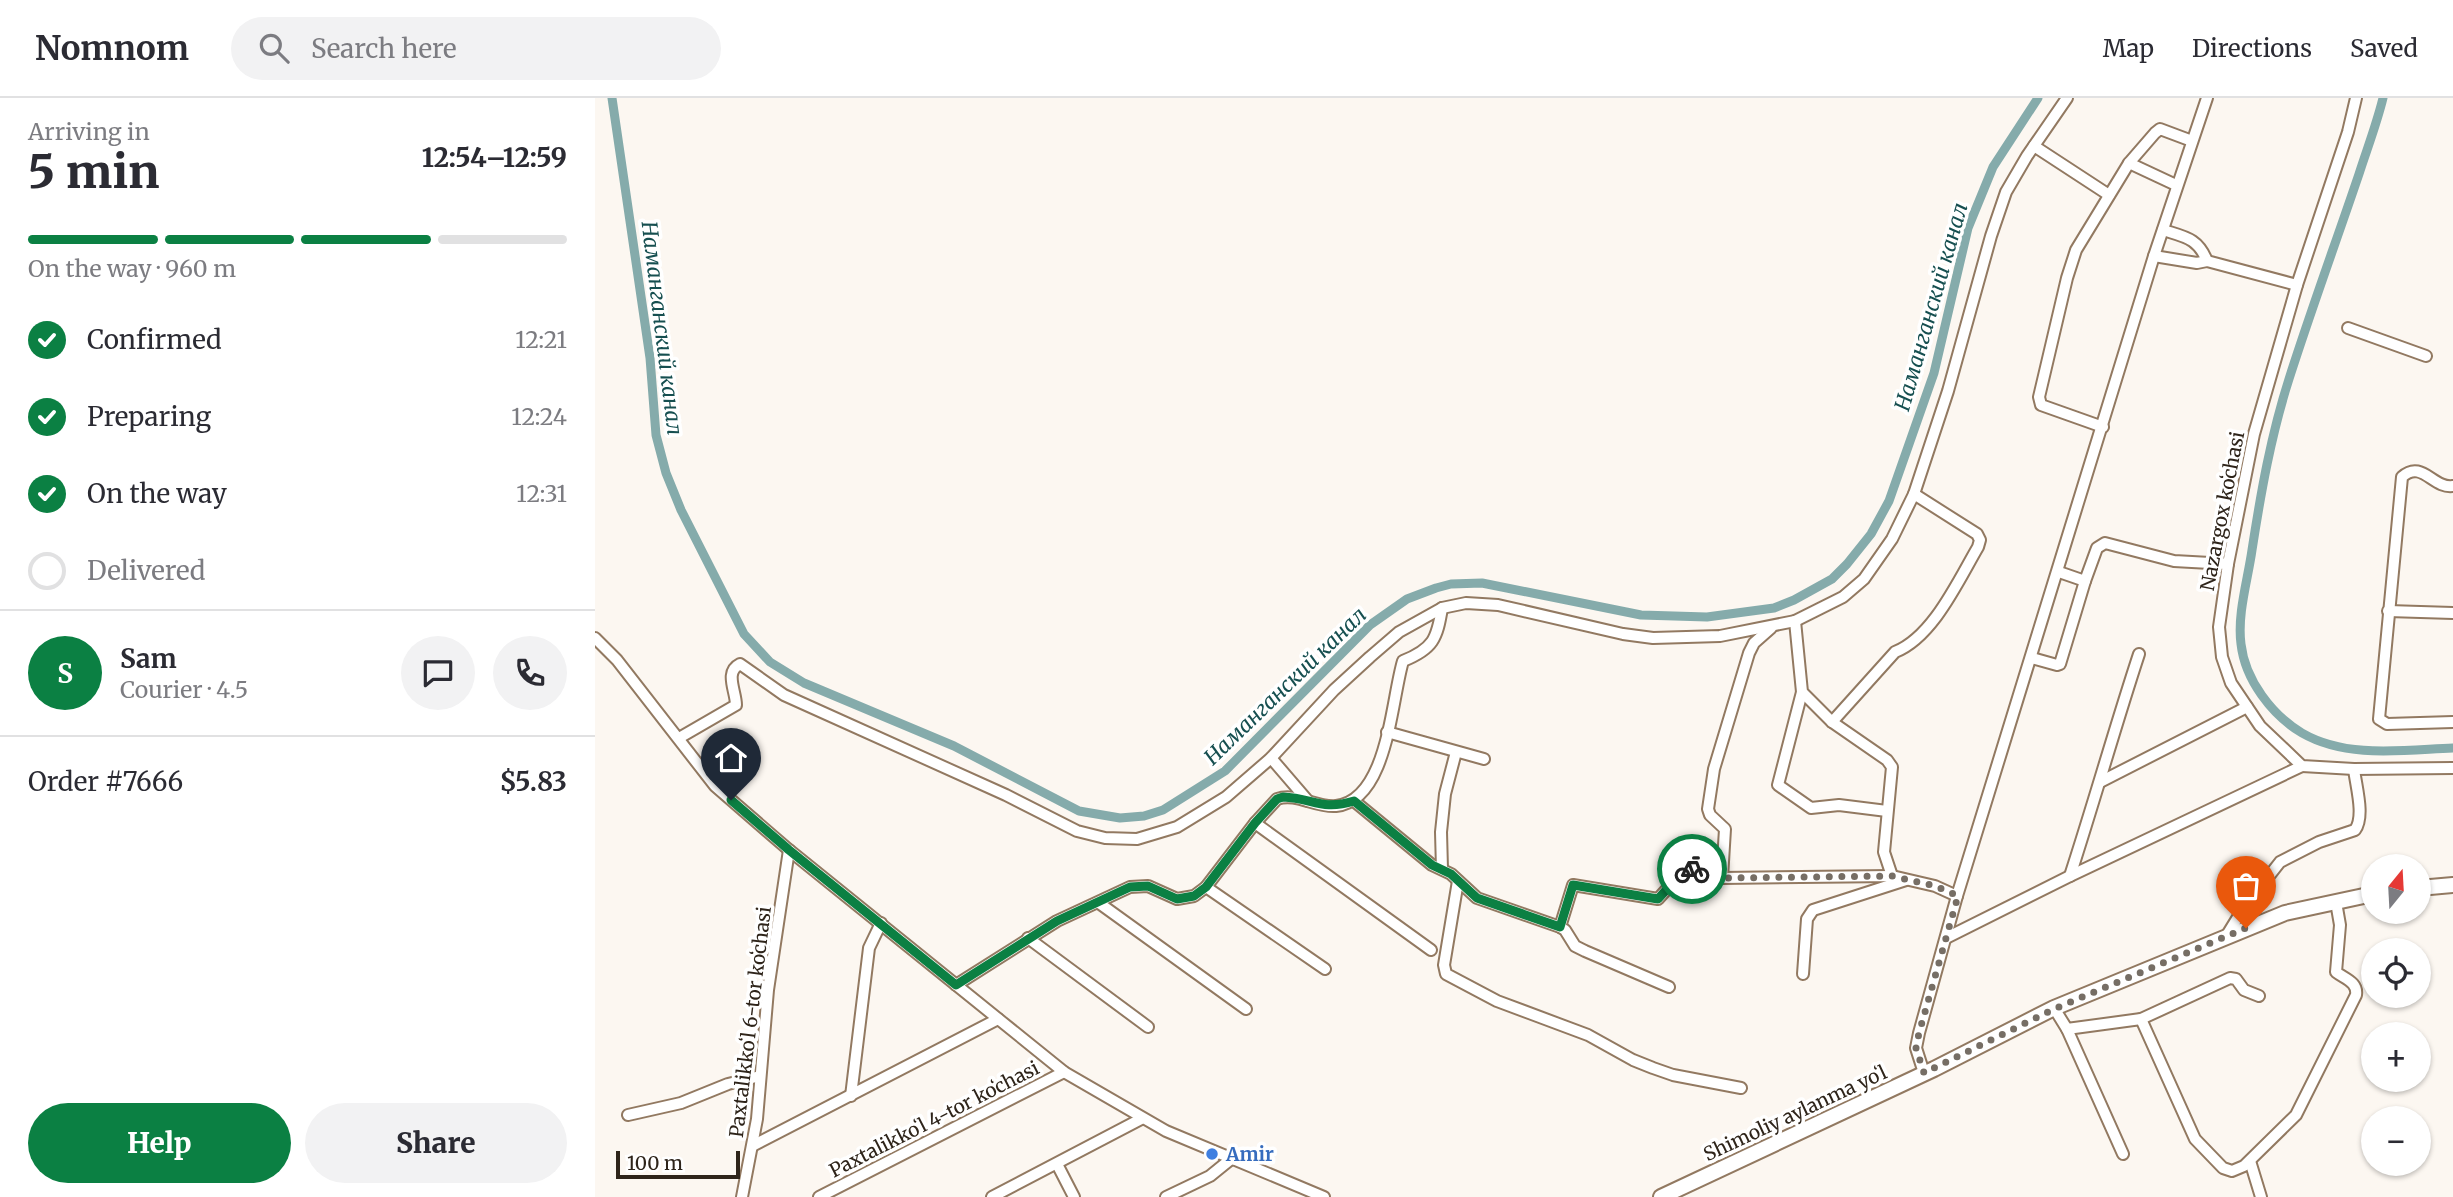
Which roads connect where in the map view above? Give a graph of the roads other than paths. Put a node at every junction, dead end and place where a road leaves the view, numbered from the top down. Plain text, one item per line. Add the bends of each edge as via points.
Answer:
1 (2067, 98) edge
2 (2207, 98) edge
3 (2356, 98) edge
4 (2192, 141) junction
5 (2034, 146) junction
6 (2129, 163) junction
7 (2176, 185) junction
8 (2109, 195) junction
9 (2163, 230) junction
10 (2154, 256) junction
11 (2207, 261) junction
12 (2297, 285) junction
13 (2348, 328) dead end
14 (2426, 356) dead end
15 (2103, 426) junction
16 (2453, 486) edge
17 (1914, 494) junction
18 (2228, 564) junction
19 (2059, 572) junction
20 (2084, 581) junction
21 (1443, 608) junction
22 (2388, 611) junction
23 (2453, 614) edge
24 (1795, 621) junction
25 (1774, 626) junction
26 (595, 638) edge
27 (2139, 654) dead end
28 (2032, 658) junction
29 (1802, 692) junction
30 (2246, 707) junction
31 (1832, 722) junction
32 (2453, 722) edge
33 (1387, 732) junction
34 (679, 738) junction
35 (1452, 751) junction
36 (1271, 758) junction
37 (1484, 759) dead end
38 (2302, 766) junction
39 (2453, 768) edge
40 (2354, 769) junction
41 (2100, 782) junction
42 (1354, 801) junction
43 (1308, 802) junction
44 (1887, 811) junction
45 (1255, 823) junction
46 (789, 850) junction
47 (1437, 867) junction
48 (1892, 876) junction
49 (2070, 876) junction
50 (1722, 878) junction
51 (1906, 880) junction
52 (1458, 881) junction
53 (2453, 885) edge
54 (1206, 887) junction
55 (2431, 887) edge
56 (1958, 896) junction
57 (2361, 897) edge
58 (2336, 902) junction
59 (1099, 903) junction
60 (881, 923) junction
61 (1560, 927) junction
62 (2227, 935) junction
63 (1028, 938) junction
64 (1946, 938) junction
65 (1431, 950) dead end
66 (1325, 969) dead end
67 (1803, 974) dead end
68 (956, 985) junction
69 (1669, 987) dead end
70 (2259, 996) dead end
71 (1247, 1009) dead end
72 (2054, 1009) junction
73 (998, 1019) junction
74 (2141, 1019) junction
75 (1148, 1027) dead end
76 (2067, 1029) junction
77 (1064, 1072) junction
78 (1924, 1073) junction
79 (760, 1076) junction
80 (1741, 1088) dead end
81 (851, 1096) junction
82 (628, 1115) dead end
83 (1141, 1119) junction
84 (754, 1145) junction
85 (2123, 1154) dead end
86 (1231, 1159) junction
87 (2250, 1161) junction
88 (1057, 1164) junction
89 (742, 1197) edge
90 (819, 1197) edge
91 (992, 1197) edge
92 (1074, 1197) edge
93 (1166, 1197) edge
94 (1324, 1197) edge
95 (1661, 1197) edge
96 (2261, 1197) edge

1 - 5 street
2 - 4 street
3 - 12 street, Nazargox koʻchasi
4 - 6 street via 2160,129
4 - 7 street
5 - 8 street
5 - 17 street via 2006,192
6 - 7 street
6 - 8 street
7 - 9 street
8 - 15 street via 2076,250 2039,397 2041,405
9 - 10 street
9 - 11 street via 2193,240
10 - 11 street via 2200,264
10 - 15 street
11 - 12 street
12 - 18 street, Nazargox koʻchasi via 2253,434
13 - 14 street
15 - 19 street
16 - 22 street via 2442,486 2424,472 2402,477
17 - 24 street via 1892,539 1864,579 1843,597
17 - 31 street via 1977,534 1978,547 1932,623 1895,652
18 - 20 street via 2174,561 2105,544 2097,548
18 - 30 street, Nazargox koʻchasi via 2219,627 2222,657
19 - 20 street
19 - 28 street
20 - 28 street via 2060,664
21 - 25 street via 1466,603 1498,605 1653,638 1720,636
21 - 33 street via 1427,650 1403,661
21 - 36 street via 1399,632 1370,657
22 - 23 street
22 - 32 street via 2379,719 2387,724
24 - 25 street
24 - 29 street
25 - 50 street via 1749,653 1714,769 1708,809 1725,829
26 - 34 street
27 - 41 street
28 - 56 street
29 - 31 street
29 - 44 street via 1778,785 1811,808 1839,805
30 - 38 street, Nazargox koʻchasi
30 - 41 street
31 - 44 street via 1892,767
33 - 35 street
33 - 42 street via 1372,780
34 - 36 street via 736,705 731,673 742,664 784,695 1077,831 1105,838 1137,839 1177,827 1226,797
34 - 46 street via 715,786
35 - 37 street
35 - 47 street
36 - 43 street
38 - 40 street
38 - 49 street
39 - 40 street
40 - 62 street via 2360,816 2355,830 2280,862
41 - 49 street
42 - 43 street via 1338,806
42 - 47 street
43 - 45 street via 1277,799
44 - 48 street via 1884,852
45 - 54 street
45 - 65 street
46 - 60 street
46 - 79 street, Paxtalikkoʻl 6-tor koʻchasi
47 - 52 street
48 - 50 street
48 - 51 street
49 - 64 street
50 - 61 street via 1686,868 1662,897 1651,900 1575,885
51 - 56 street
51 - 67 street via 1813,910 1807,919
52 - 61 street via 1477,898
52 - 80 street via 1446,974 1653,1068
53 - 55 main road
54 - 59 street via 1194,896 1177,899 1139,885
54 - 66 street
56 - 64 street
57 - 58 main road, Shimoliy aylanma yoʻl
58 - 62 main road, Shimoliy aylanma yoʻl via 2285,913
58 - 87 street via 2340,925 2336,972 2352,982 2356,995 2302,1105
59 - 63 street
59 - 71 street
60 - 68 street
60 - 81 street via 869,948
61 - 69 street via 1575,946
62 - 72 main road, Shimoliy aylanma yoʻl
63 - 68 street
63 - 75 street
64 - 78 street via 1916,1048
68 - 73 street
70 - 74 street via 2230,978
72 - 76 street
72 - 78 main road, Shimoliy aylanma yoʻl
73 - 77 street
73 - 81 street
74 - 76 street
74 - 87 street via 2195,1139 2223,1168 2238,1170
76 - 85 street
77 - 83 street
77 - 90 street, Paxtalikkoʻl 4-tor koʻchasi
78 - 95 main road, Shimoliy aylanma yoʻl
79 - 82 street via 681,1103
79 - 84 street, Paxtalikkoʻl 6-tor koʻchasi
81 - 84 street
83 - 86 street
83 - 88 street
84 - 89 street, Paxtalikkoʻl 6-tor koʻchasi
86 - 93 street via 1210,1176
86 - 94 street
87 - 96 street
88 - 91 street
88 - 92 street

